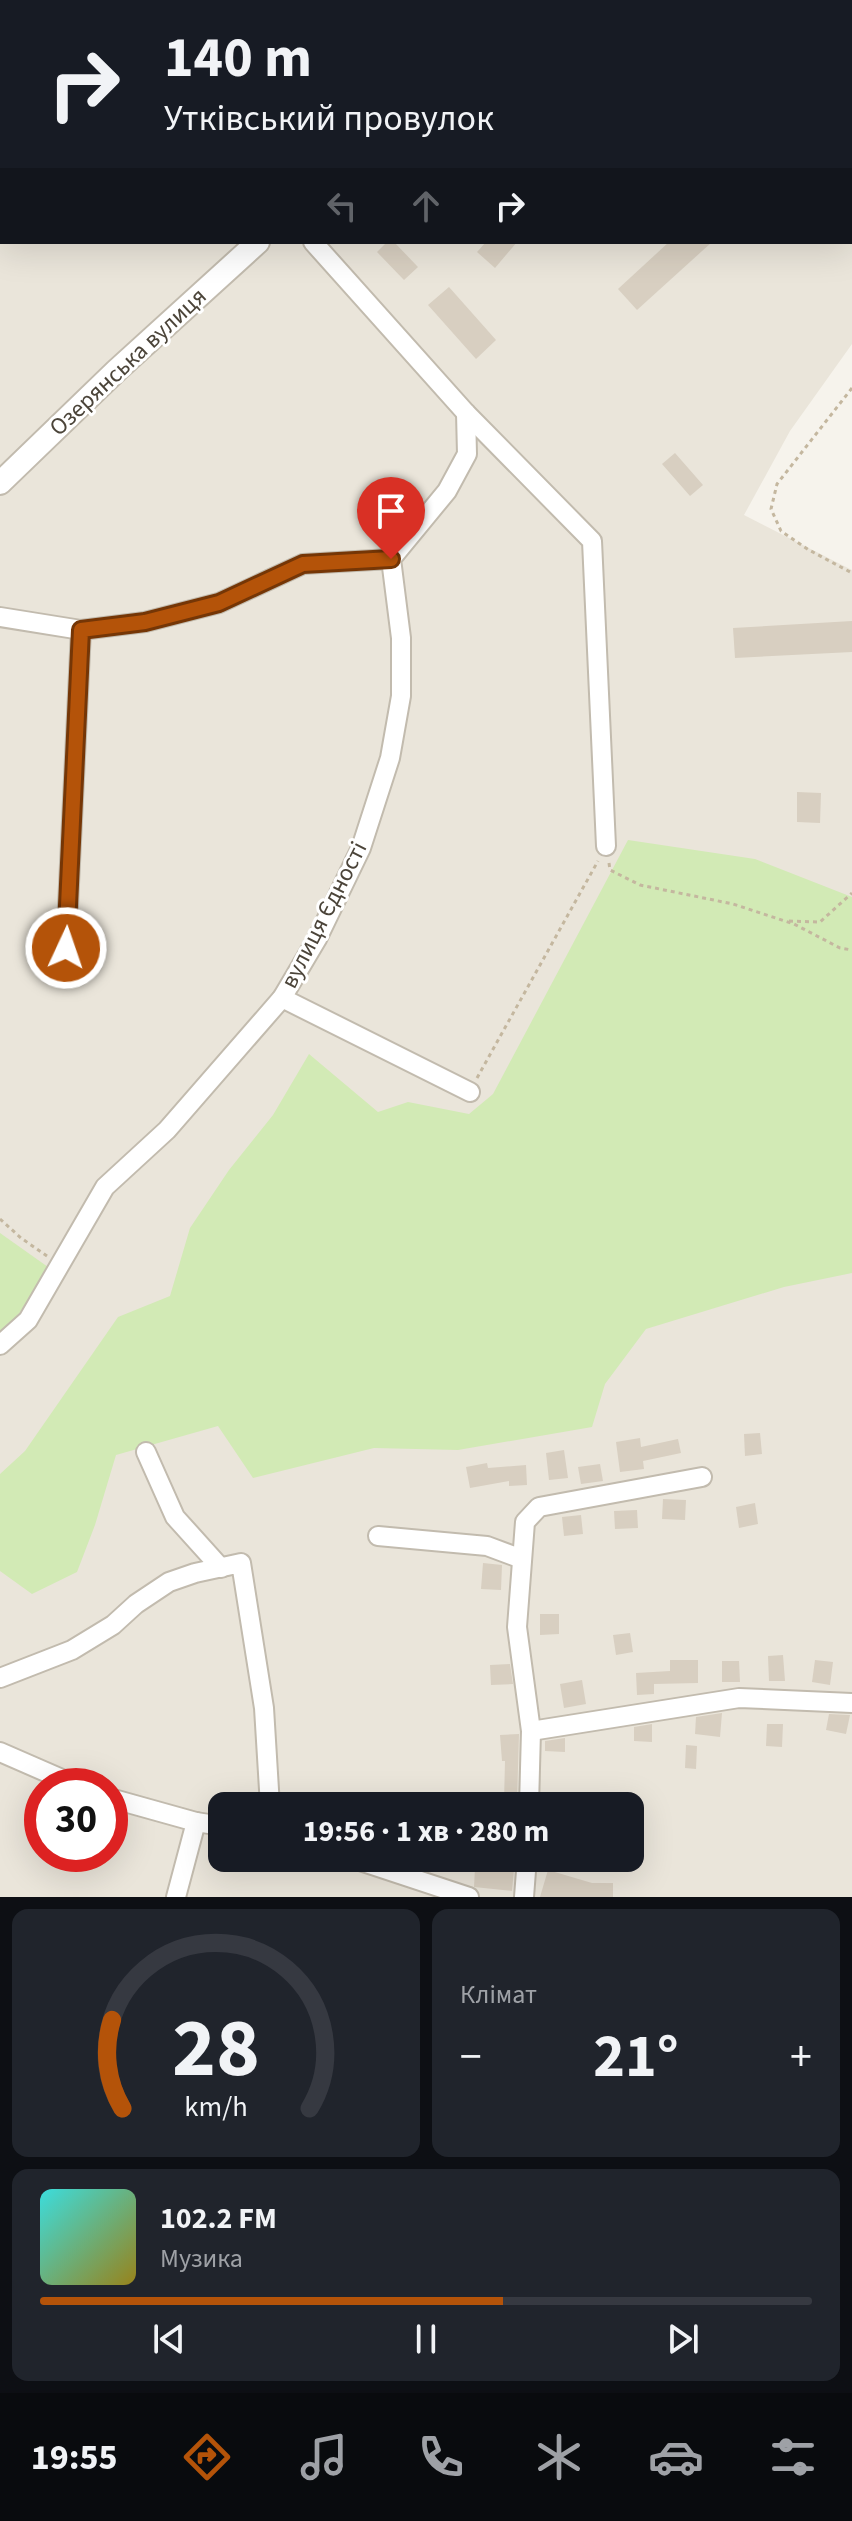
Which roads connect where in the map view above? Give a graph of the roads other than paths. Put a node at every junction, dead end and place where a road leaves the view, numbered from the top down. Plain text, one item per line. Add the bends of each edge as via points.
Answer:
1 (256, 244) edge
2 (315, 244) edge
3 (466, 413) junction
4 (0, 483) edge
5 (391, 559) junction
6 (0, 617) edge
7 (81, 630) junction
8 (606, 846) road end
9 (66, 948) dead end
10 (282, 998) junction
11 (470, 1092) road end
12 (0, 1345) edge
13 (146, 1452) dead end
14 (702, 1477) dead end
15 (378, 1536) dead end
16 (522, 1559) junction
17 (221, 1568) junction
18 (0, 1678) edge
19 (852, 1703) edge
20 (531, 1731) junction
21 (0, 1752) edge
22 (37, 1768) edge
23 (269, 1792) edge
24 (529, 1792) edge
25 (128, 1803) edge
26 (196, 1822) junction
27 (208, 1824) edge
28 (393, 1872) edge
29 (526, 1872) edge
30 (176, 1897) edge
31 (469, 1897) edge
32 (524, 1897) edge

1 - 4 street, Озерянська вулиця
2 - 3 street
3 - 5 street via 467,454 447,491
3 - 8 street via 592,541
5 - 7 street via 303,564 219,603 145,622
5 - 10 street, вулиця Єдності via 401,696 390,758 361,848
6 - 7 street
7 - 9 street
10 - 11 street
10 - 12 street, вулиця Єдності via 167,1130 105,1187 28,1320
13 - 17 street via 175,1517
14 - 16 street via 539,1507 525,1522
15 - 16 street via 487,1546
16 - 20 street via 517,1627
17 - 18 street via 169,1582 72,1650
17 - 23 street via 241,1563 264,1708
19 - 20 street via 739,1698
20 - 24 street
21 - 22 street
25 - 26 street
26 - 27 street
26 - 30 street
28 - 31 street
29 - 32 street

